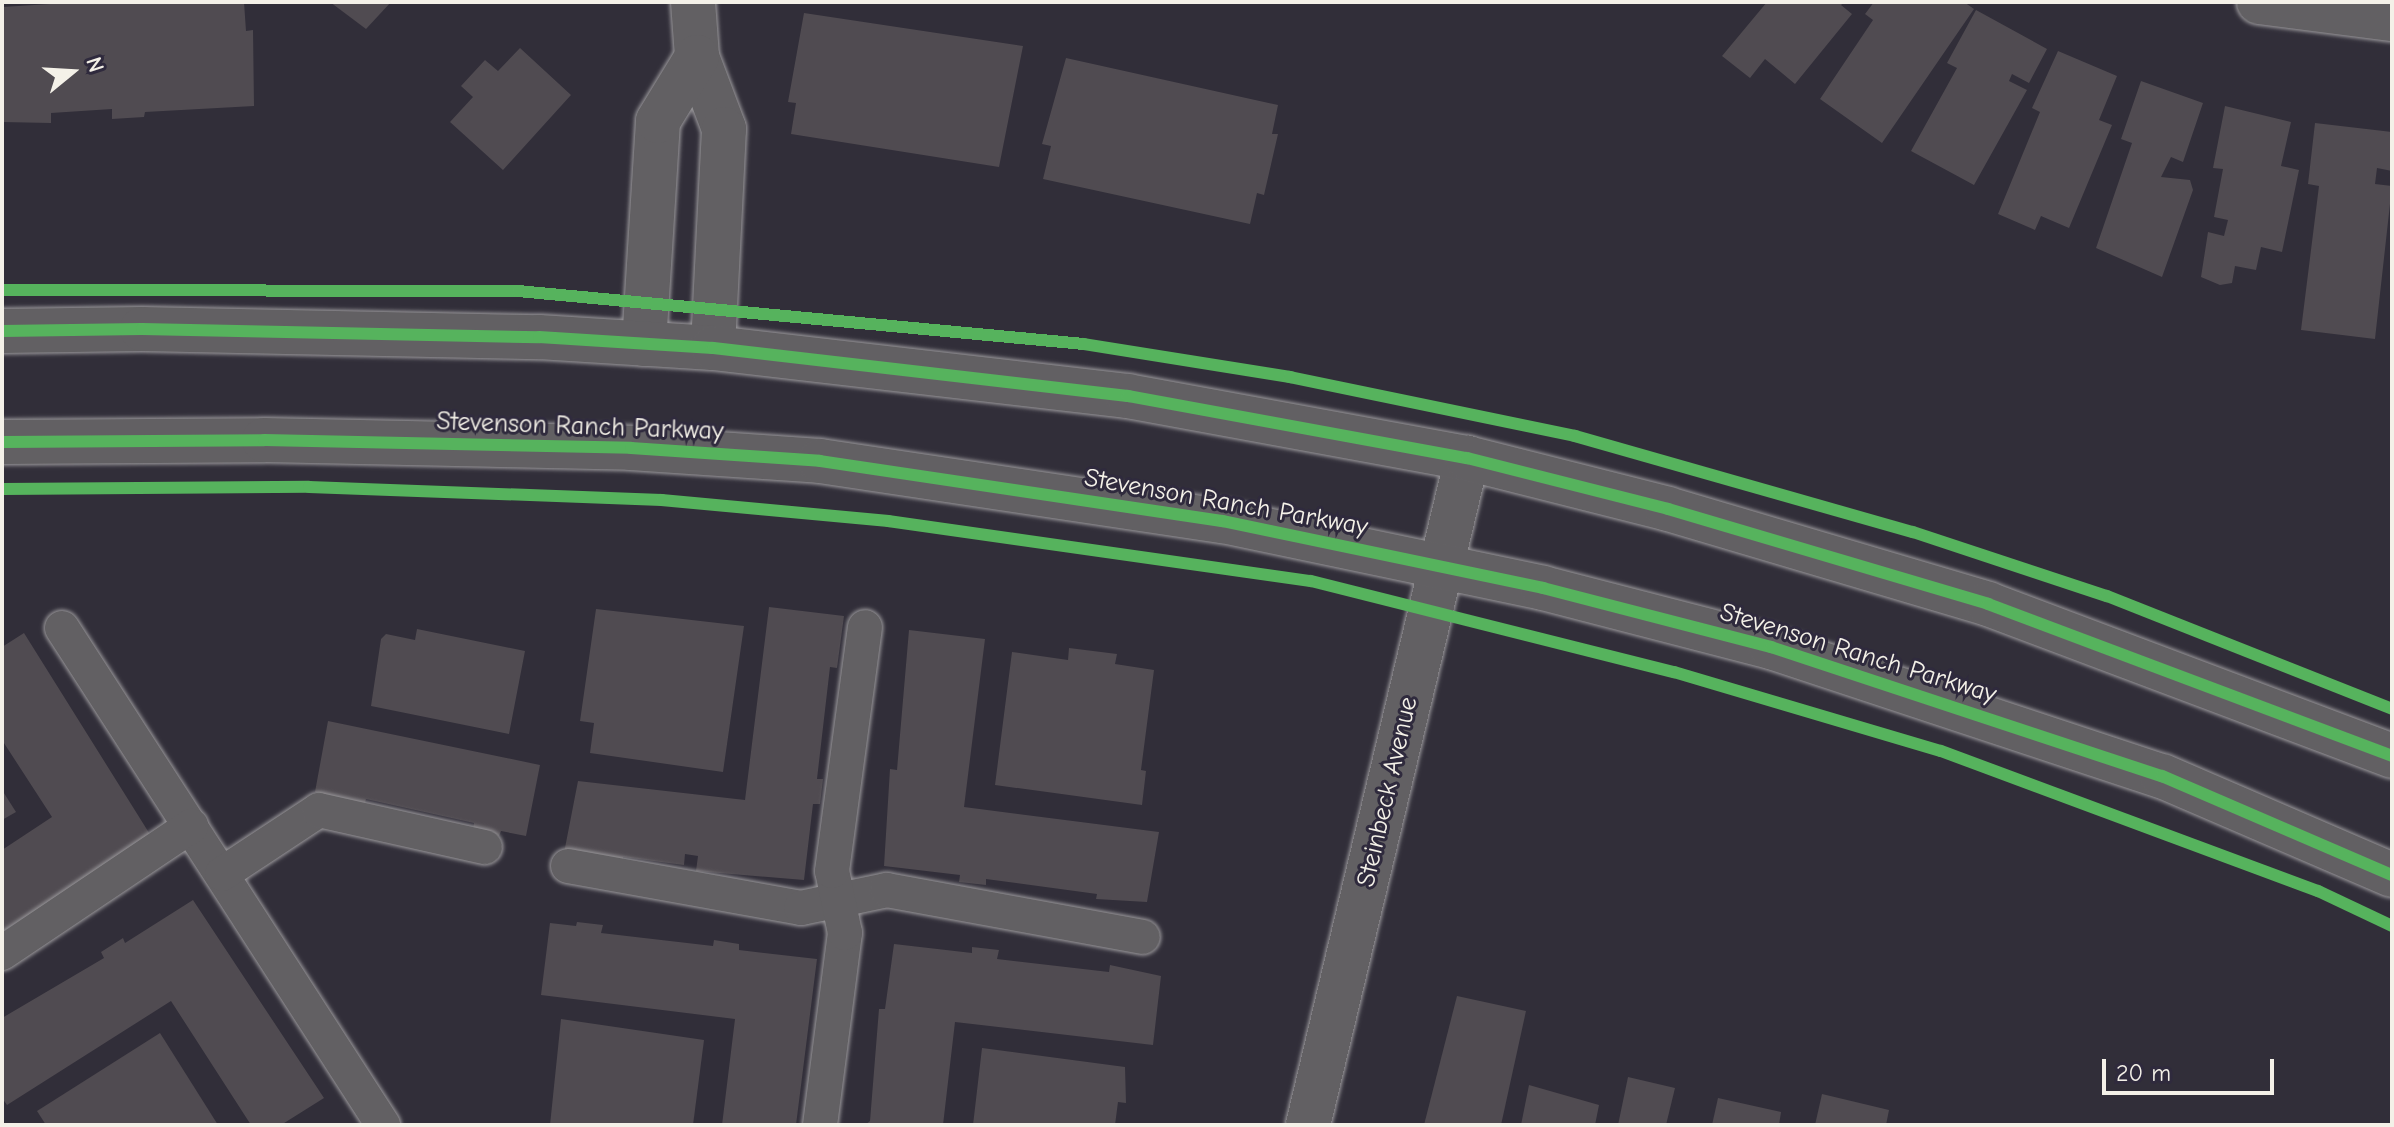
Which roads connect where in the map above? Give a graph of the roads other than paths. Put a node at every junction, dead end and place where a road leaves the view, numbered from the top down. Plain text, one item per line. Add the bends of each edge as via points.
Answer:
1 (693, 2) edge
2 (2259, 2) edge
3 (2392, 19) edge
4 (697, 57) junction
5 (2, 331) edge
6 (644, 344) junction
7 (713, 348) junction
8 (2, 442) edge
9 (1467, 458) junction
10 (1439, 567) junction
11 (865, 627) dead end
12 (62, 628) dead end
13 (2392, 756) edge
14 (191, 826) junction
15 (485, 847) dead end
16 (568, 866) dead end
17 (222, 874) junction
18 (2392, 875) edge
19 (840, 902) junction
20 (1143, 937) dead end
21 (2, 953) edge
22 (383, 1125) edge
23 (820, 1125) edge
24 (1308, 1125) edge

1 - 4 main road
2 - 3 main road
4 - 6 main road via 658,121
4 - 7 main road via 724,129
5 - 6 main road via 374,333
6 - 7 main road
7 - 9 main road via 1128,396
8 - 10 main road, Stevenson Ranch Parkway via 460,443 820,461 1223,521
9 - 10 main road, Steinbeck Avenue
9 - 13 main road via 1668,509 1988,604
10 - 18 main road, Stevenson Ranch Parkway via 1543,588 1799,656 2162,776
10 - 24 main road, Steinbeck Avenue
11 - 19 lane via 832,871
12 - 14 lane
14 - 17 lane
14 - 21 lane
15 - 17 lane via 319,810
16 - 19 lane via 801,908
17 - 22 lane
19 - 20 lane via 887,890
19 - 23 lane via 845,933

